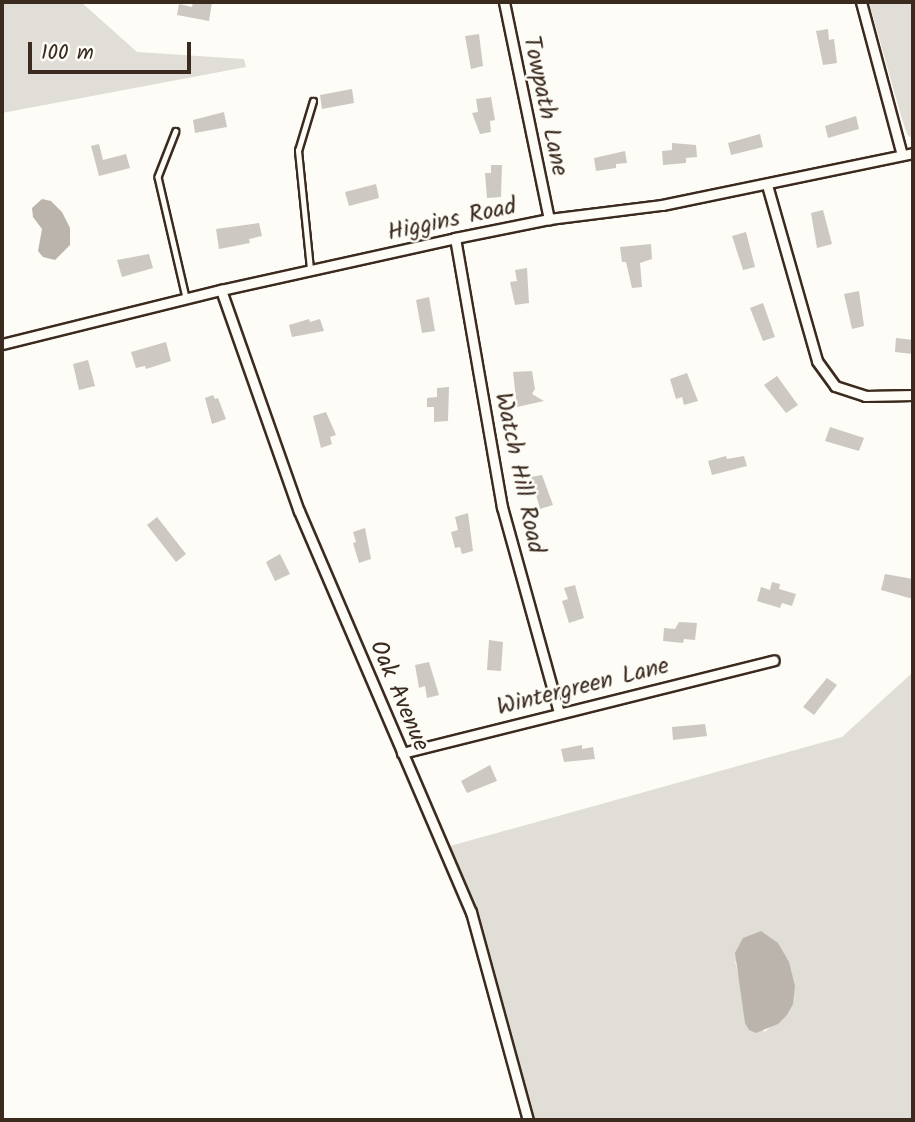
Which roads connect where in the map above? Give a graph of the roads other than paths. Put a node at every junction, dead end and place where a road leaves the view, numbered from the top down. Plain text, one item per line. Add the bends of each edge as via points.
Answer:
1 (504, 2) edge
2 (861, 2) edge
3 (313, 101) dead end
4 (176, 131) dead end
5 (913, 152) edge
6 (902, 156) junction
7 (767, 185) junction
8 (549, 219) junction
9 (455, 238) junction
10 (310, 270) junction
11 (221, 290) junction
12 (186, 298) junction
13 (2, 344) edge
14 (913, 395) edge
15 (774, 660) dead end
16 (559, 712) junction
17 (402, 753) junction
18 (528, 1120) edge

1 - 8 street, Towpath Lane
2 - 6 street
3 - 10 lane via 298,151
4 - 12 lane via 158,177
5 - 6 street, Higgins Road
6 - 7 street, Higgins Road
7 - 8 street, Higgins Road via 662,205
7 - 14 street via 817,361 835,386 864,396
8 - 9 street, Higgins Road
9 - 10 street, Higgins Road
9 - 16 street, Watch Hill Road via 502,507
10 - 11 street, Higgins Road
11 - 12 street, Higgins Road
11 - 17 street, Oak Avenue via 299,511
12 - 13 street, Higgins Road
15 - 16 street, Wintergreen Lane
16 - 17 street, Wintergreen Lane
17 - 18 street, Oak Avenue via 471,912

